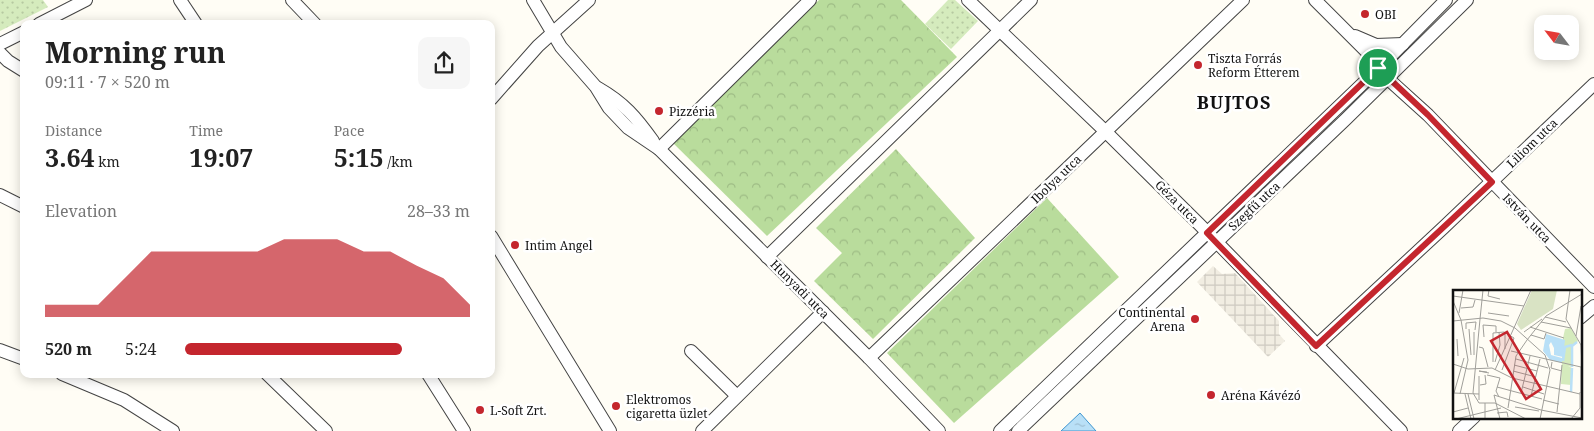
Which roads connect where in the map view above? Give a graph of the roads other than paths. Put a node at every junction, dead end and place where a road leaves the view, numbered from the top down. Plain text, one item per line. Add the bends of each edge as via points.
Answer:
1 (86, 0) edge
2 (180, 0) edge
3 (292, 0) edge
4 (533, 0) edge
5 (589, 0) edge
6 (810, 0) edge
7 (968, 0) edge
8 (1031, 0) edge
9 (1243, 0) edge
10 (1315, 0) edge
11 (1446, 0) edge
12 (1467, 0) edge
13 (66, 4) edge
14 (44, 20) edge
15 (193, 20) edge
16 (311, 20) edge
17 (999, 31) junction
18 (552, 33) junction
19 (1347, 33) junction
20 (20, 34) edge
21 (0, 44) edge
22 (1403, 44) junction
23 (0, 53) edge
24 (20, 68) edge
25 (1383, 73) junction
26 (1594, 84) edge
27 (495, 94) edge
28 (1105, 131) junction
29 (658, 149) junction
30 (1492, 182) junction
31 (0, 195) edge
32 (20, 205) edge
33 (1212, 237) junction
34 (495, 243) edge
35 (767, 257) junction
36 (1594, 287) edge
37 (1594, 306) edge
38 (823, 312) junction
39 (1582, 316) edge
40 (1316, 346) junction
41 (0, 350) edge
42 (691, 351) dead end
43 (20, 358) edge
44 (869, 358) junction
45 (72, 378) edge
46 (271, 378) edge
47 (431, 378) edge
48 (737, 396) junction
49 (1473, 418) edge
50 (174, 431) edge
51 (326, 431) edge
52 (464, 431) edge
53 (610, 431) edge
54 (702, 431) edge
55 (939, 431) edge
56 (1000, 431) edge
57 (1018, 431) edge
58 (1401, 431) edge
59 (1459, 431) edge

1 - 13 street
2 - 15 street
3 - 16 street
4 - 18 street, Hunyadi utca
5 - 18 street
6 - 29 street
7 - 17 street, Géza utca
8 - 17 street
9 - 28 street, Ibolya utca
10 - 19 street, István utca
11 - 22 street, Szegfű utca
12 - 25 street, Szegfű utca
13 - 14 street
17 - 28 street, Géza utca
17 - 35 street
18 - 27 street
18 - 29 street, Hunyadi utca via 609,108 628,128
19 - 22 street via 1376,45
19 - 25 street, István utca
20 - 21 street
22 - 25 street, Szegfű utca
23 - 24 street
25 - 30 street, István utca
25 - 33 street, Szegfű utca via 1346,119
26 - 30 street, Liliom utca
28 - 33 street, Géza utca
28 - 44 street, Ibolya utca
29 - 35 street, Hunyadi utca
30 - 36 street, István utca
30 - 40 street, Liliom utca
31 - 32 street
33 - 40 street, Géza utca
33 - 56 street, Szegfű utca
33 - 57 street, Szegfű utca
34 - 53 street
35 - 38 street, Hunyadi utca
37 - 39 street
38 - 44 street, Hunyadi utca
38 - 48 street
40 - 58 street, Géza utca
41 - 43 street
42 - 48 street
44 - 55 street, Hunyadi utca
45 - 50 street via 124,400
46 - 51 street
47 - 52 street
48 - 54 street
49 - 59 street

